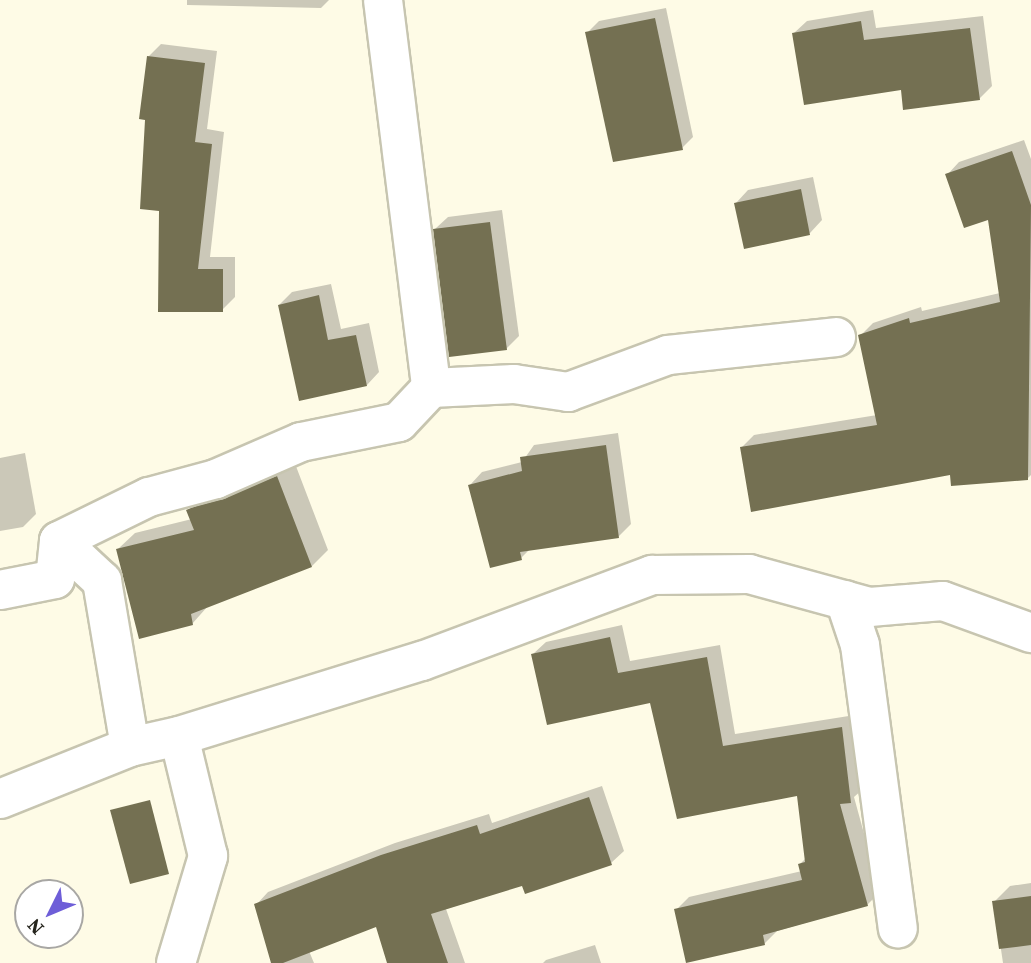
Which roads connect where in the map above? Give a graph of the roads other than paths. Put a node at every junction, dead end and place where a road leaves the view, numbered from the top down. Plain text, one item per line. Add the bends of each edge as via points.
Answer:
1 (383, 0) edge
2 (836, 337) dead end
3 (431, 388) junction
4 (59, 541) junction
5 (0, 590) edge
6 (845, 600) junction
7 (1031, 633) edge
8 (179, 736) junction
9 (130, 747) junction
10 (0, 799) edge
11 (898, 928) dead end
12 (176, 963) edge

1 - 3 street
2 - 3 street via 668,355 568,392 514,384
3 - 4 street via 399,422 301,442 216,479 149,497
4 - 5 street via 55,579
4 - 9 street via 102,581
6 - 7 street via 870,607 943,601
6 - 8 street via 749,574 652,575 422,661
6 - 11 street via 860,645
8 - 9 street
8 - 12 street via 208,856
9 - 10 street

